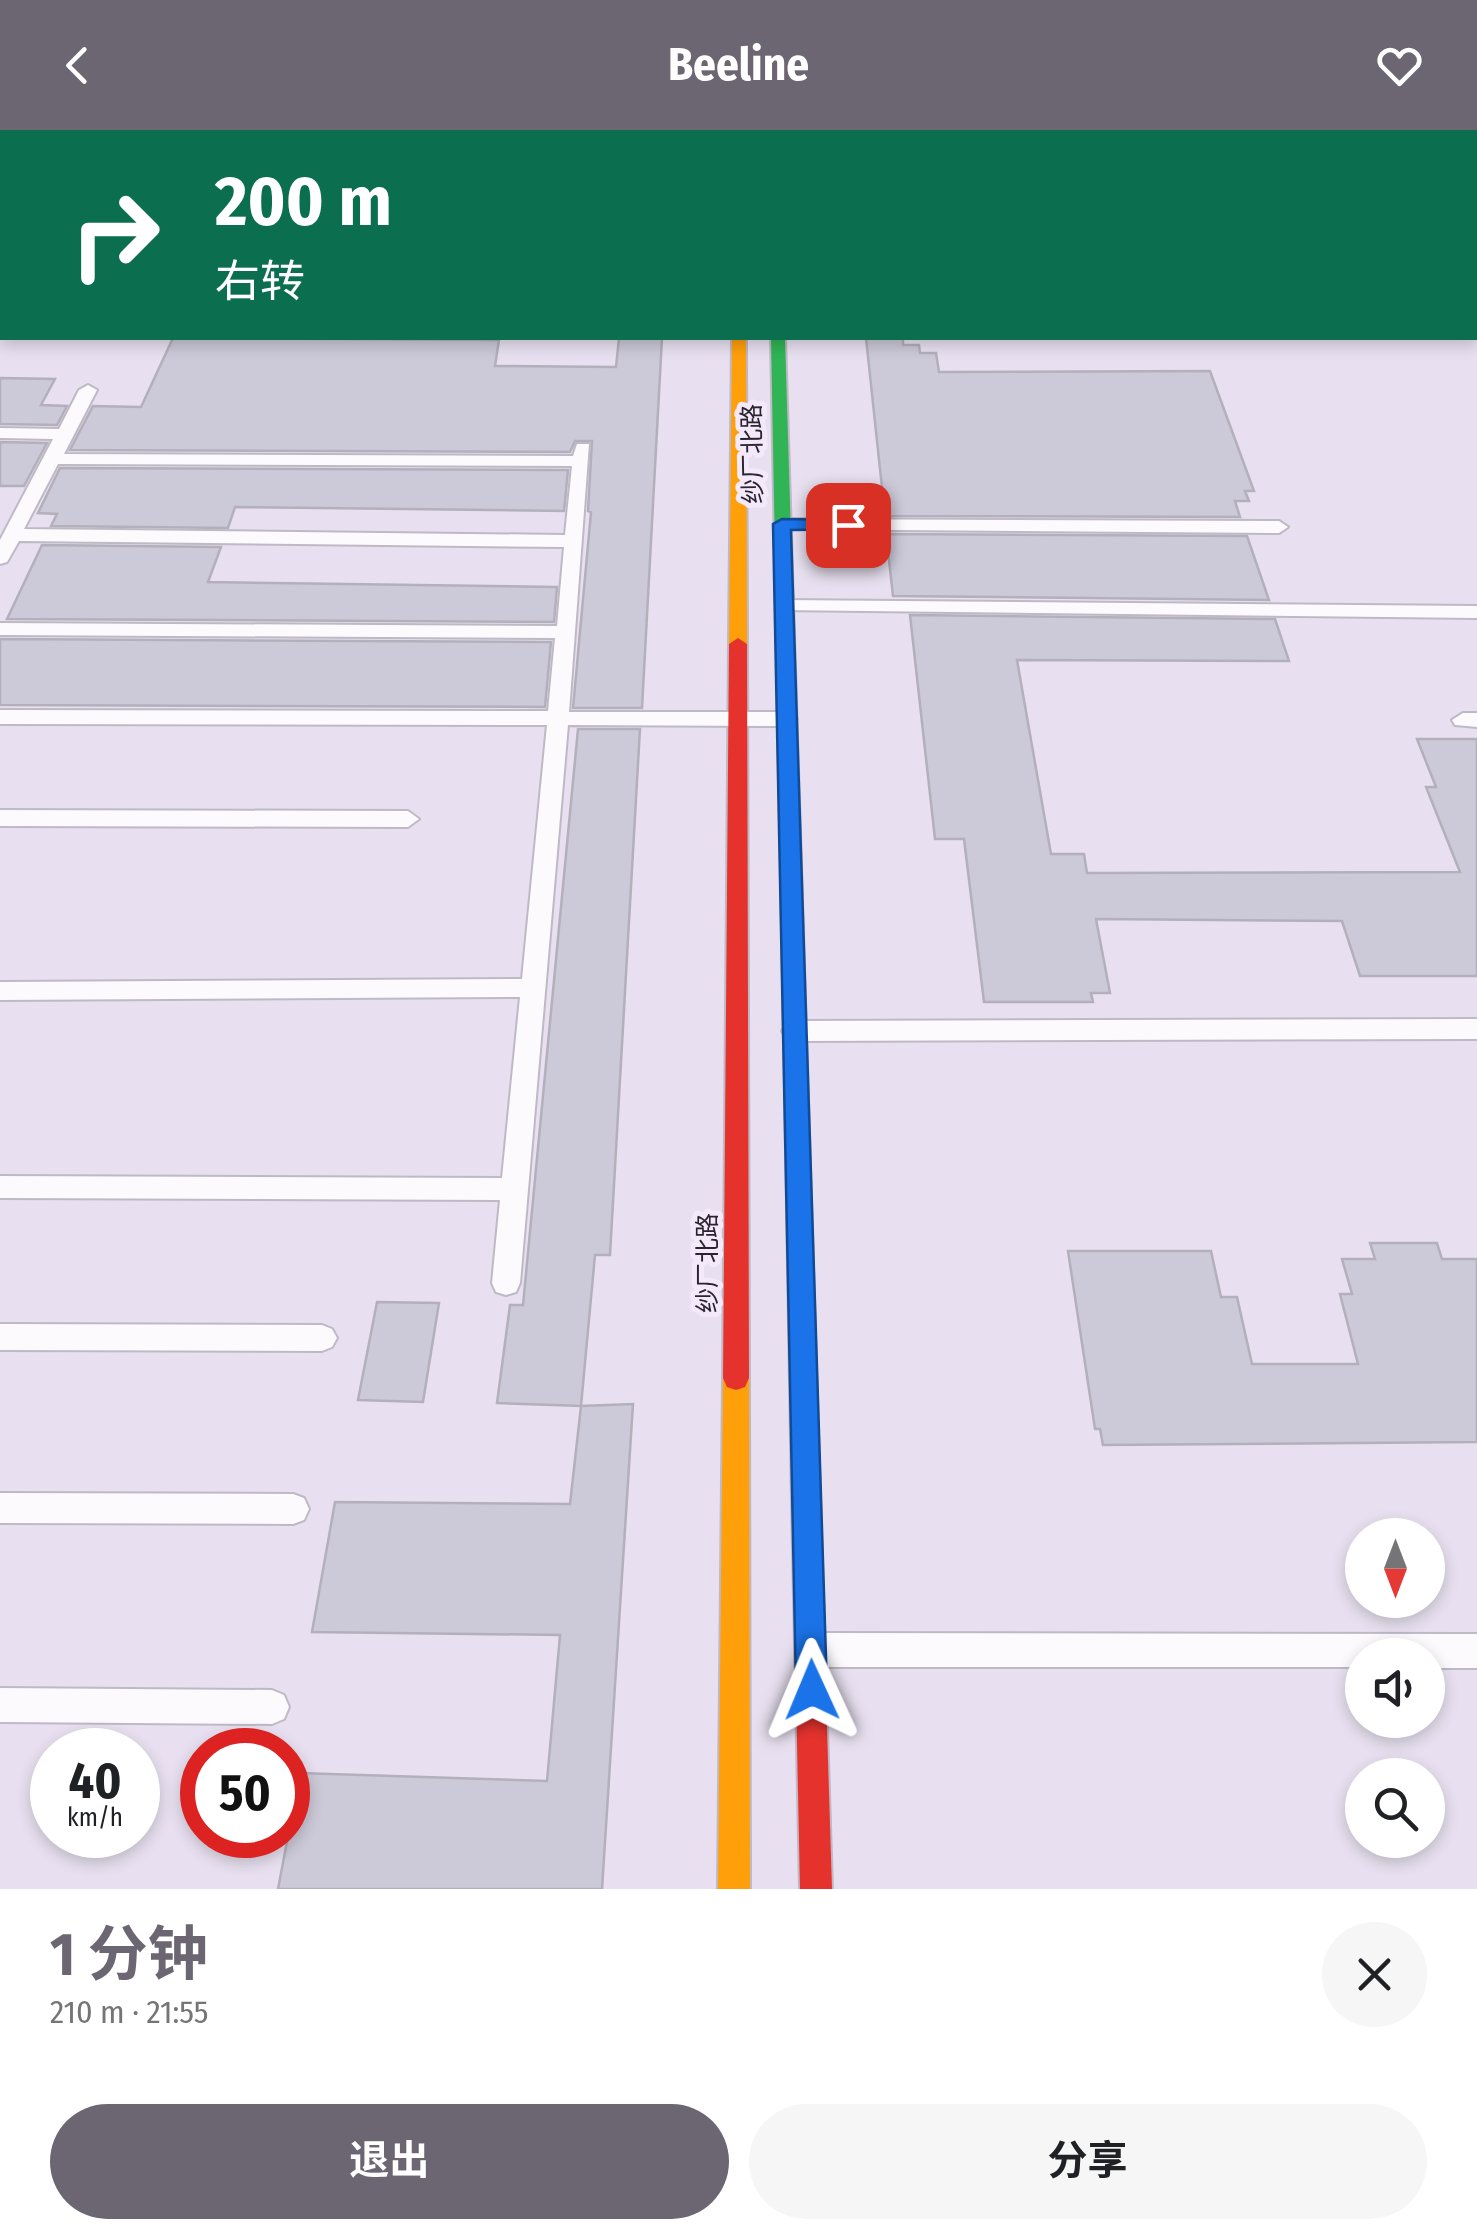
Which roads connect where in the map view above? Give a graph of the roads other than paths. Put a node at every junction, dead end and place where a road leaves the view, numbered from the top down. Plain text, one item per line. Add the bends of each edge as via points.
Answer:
1 (739, 340) edge
2 (778, 340) edge
3 (88, 390) dead end
4 (0, 433) edge
5 (65, 434) junction
6 (52, 459) junction
7 (782, 524) junction
8 (10, 527) edge
9 (1279, 528) dead end
10 (574, 540) junction
11 (0, 558) edge
12 (784, 606) junction
13 (1477, 612) edge
14 (0, 628) edge
15 (565, 632) junction
16 (0, 717) edge
17 (556, 718) junction
18 (738, 719) junction
19 (786, 719) junction
20 (0, 818) edge
21 (408, 819) dead end
22 (532, 988) junction
23 (0, 990) edge
24 (1477, 1029) edge
25 (795, 1031) junction
26 (0, 1187) edge
27 (515, 1189) junction
28 (506, 1283) dead end
29 (0, 1337) edge
30 (322, 1338) dead end
31 (0, 1508) edge
32 (292, 1509) dead end
33 (810, 1650) junction
34 (1477, 1651) edge
35 (0, 1706) edge
36 (272, 1707) dead end
37 (734, 1889) edge
38 (816, 1889) edge

1 - 18 main road, 纱厂北路
2 - 7 main road, 纱厂北路
3 - 5 lane
4 - 5 lane
5 - 6 lane
6 - 8 lane
6 - 10 lane via 583,454
7 - 9 lane
7 - 12 main road, 纱厂北路
8 - 10 lane
8 - 11 lane
10 - 15 lane
12 - 13 lane
12 - 19 main road, 纱厂北路
14 - 15 lane
15 - 17 lane
16 - 17 lane
17 - 18 lane
17 - 22 lane
18 - 19 lane
18 - 37 main road, 纱厂北路
19 - 25 main road, 纱厂北路
20 - 21 lane
22 - 23 lane
22 - 27 lane
24 - 25 lane
25 - 33 main road, 纱厂北路
26 - 27 lane
27 - 28 lane
29 - 30 lane
31 - 32 lane
33 - 34 lane
33 - 38 main road, 纱厂北路
35 - 36 lane

